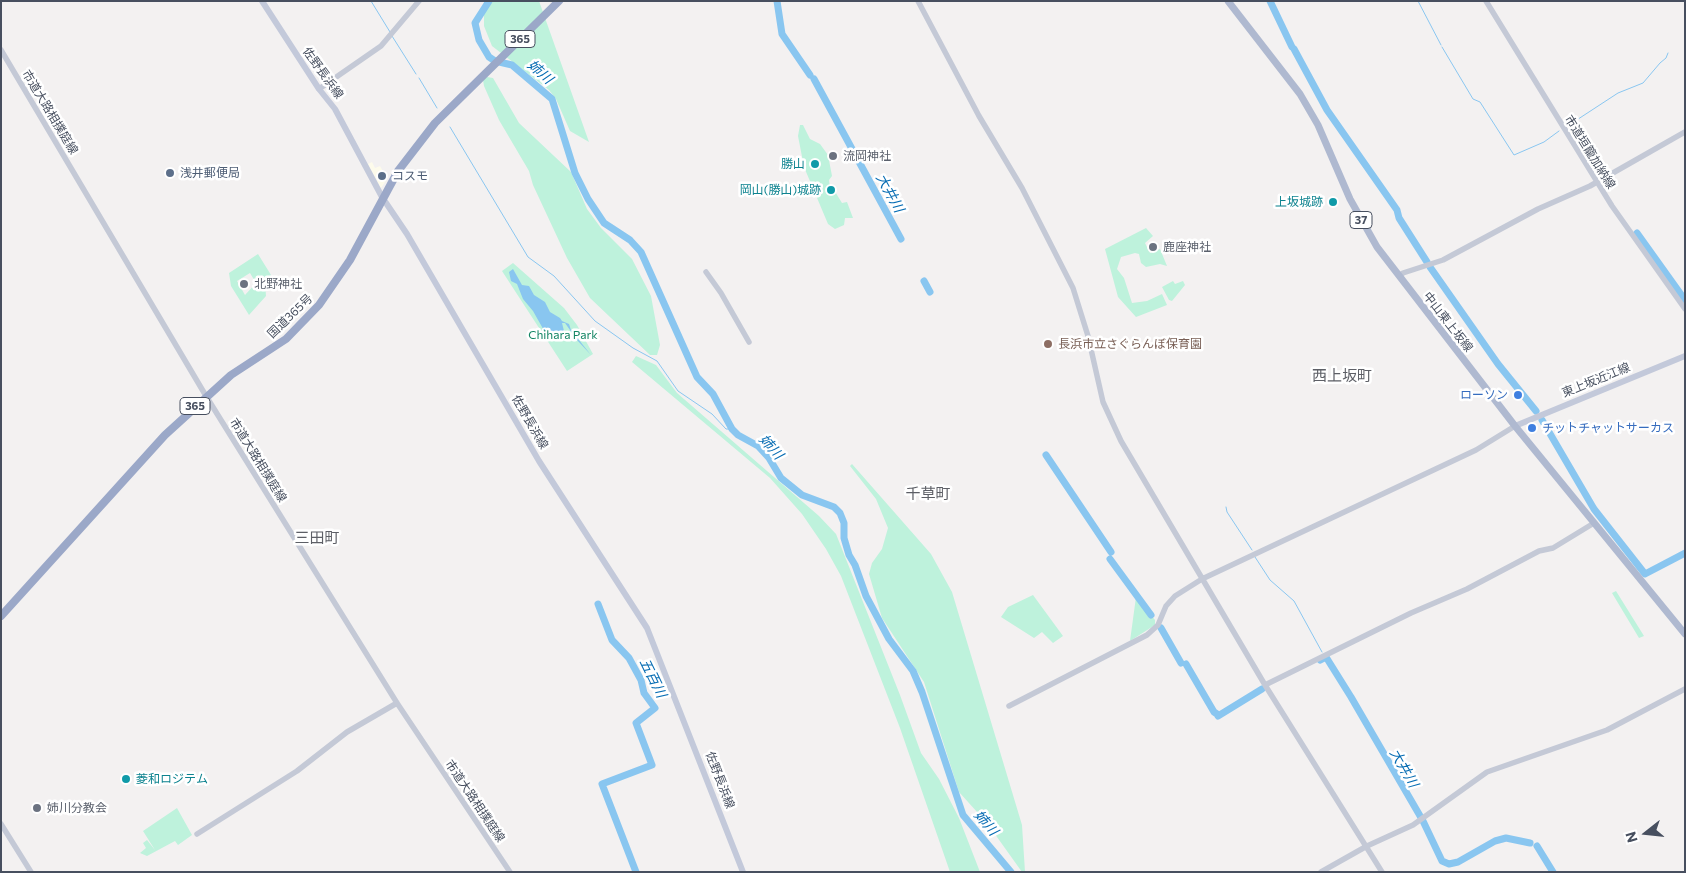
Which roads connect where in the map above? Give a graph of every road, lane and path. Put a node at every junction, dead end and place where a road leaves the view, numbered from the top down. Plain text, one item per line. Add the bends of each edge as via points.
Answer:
1 (262, 1) edge
2 (419, 1) edge
3 (918, 1) edge
4 (1228, 1) edge
5 (1233, 1) edge
6 (1486, 1) edge
7 (556, 4) edge
8 (1, 50) edge
9 (320, 89) junction
10 (1685, 132) edge
11 (1597, 182) junction
12 (382, 197) junction
13 (706, 272) dead end
14 (1401, 275) junction
15 (1685, 308) edge
16 (749, 342) dead end
17 (1685, 356) edge
18 (206, 396) junction
19 (1517, 425) junction
20 (1594, 523) junction
21 (1202, 579) junction
22 (1, 616) edge
23 (1685, 628) edge
24 (1685, 634) edge
25 (1265, 685) junction
26 (1685, 689) edge
27 (397, 703) junction
28 (1009, 706) dead end
29 (1, 824) edge
30 (197, 834) dead end
31 (1367, 846) junction
32 (31, 872) edge
33 (510, 872) edge
34 (744, 872) edge
35 (1321, 872) edge
36 (1382, 872) edge

1 - 9 main road, 佐野長浜線
2 - 9 street via 388,40
3 - 21 street via 964,90 1051,242 1082,313 1110,422
4 - 14 main road, 中山東上坂線 / 37 via 1300,94 1318,125 1350,199 1377,246
5 - 14 main road, 中山東上坂線 / 37 via 1304,93 1362,214
6 - 11 street, 市道垣籠加納線
7 - 12 highway, 国道365号 / 365 via 435,123
8 - 18 street, 市道大路相撲庭線
9 - 12 main road, 佐野長浜線 via 335,109
10 - 11 street
11 - 14 street via 1443,260
11 - 15 street, 市道垣籠加納線
12 - 18 highway, 国道365号 / 365 via 350,260 319,305 286,339 231,375
12 - 34 main road, 佐野長浜線 via 540,461 647,628
13 - 16 street
14 - 19 main road, 中山東上坂線 / 37
17 - 19 main road, 東上坂近江線
18 - 22 highway, 国道365号 / 365 via 165,435
18 - 27 street, 市道大路相撲庭線
19 - 20 main road, 中山東上坂線 / 37
19 - 21 street via 1476,450
19 - 23 main road, 中山東上坂線 / 37
20 - 24 main road, 中山東上坂線 / 37
20 - 25 street via 1553,548
21 - 25 street
21 - 28 street via 1175,596 1166,606 1158,625 1147,635
25 - 31 street
26 - 31 street via 1607,730 1496,768 1400,832
27 - 30 street via 347,732 296,771
27 - 33 street, 市道大路相撲庭線
29 - 32 street
31 - 35 street
31 - 36 street

